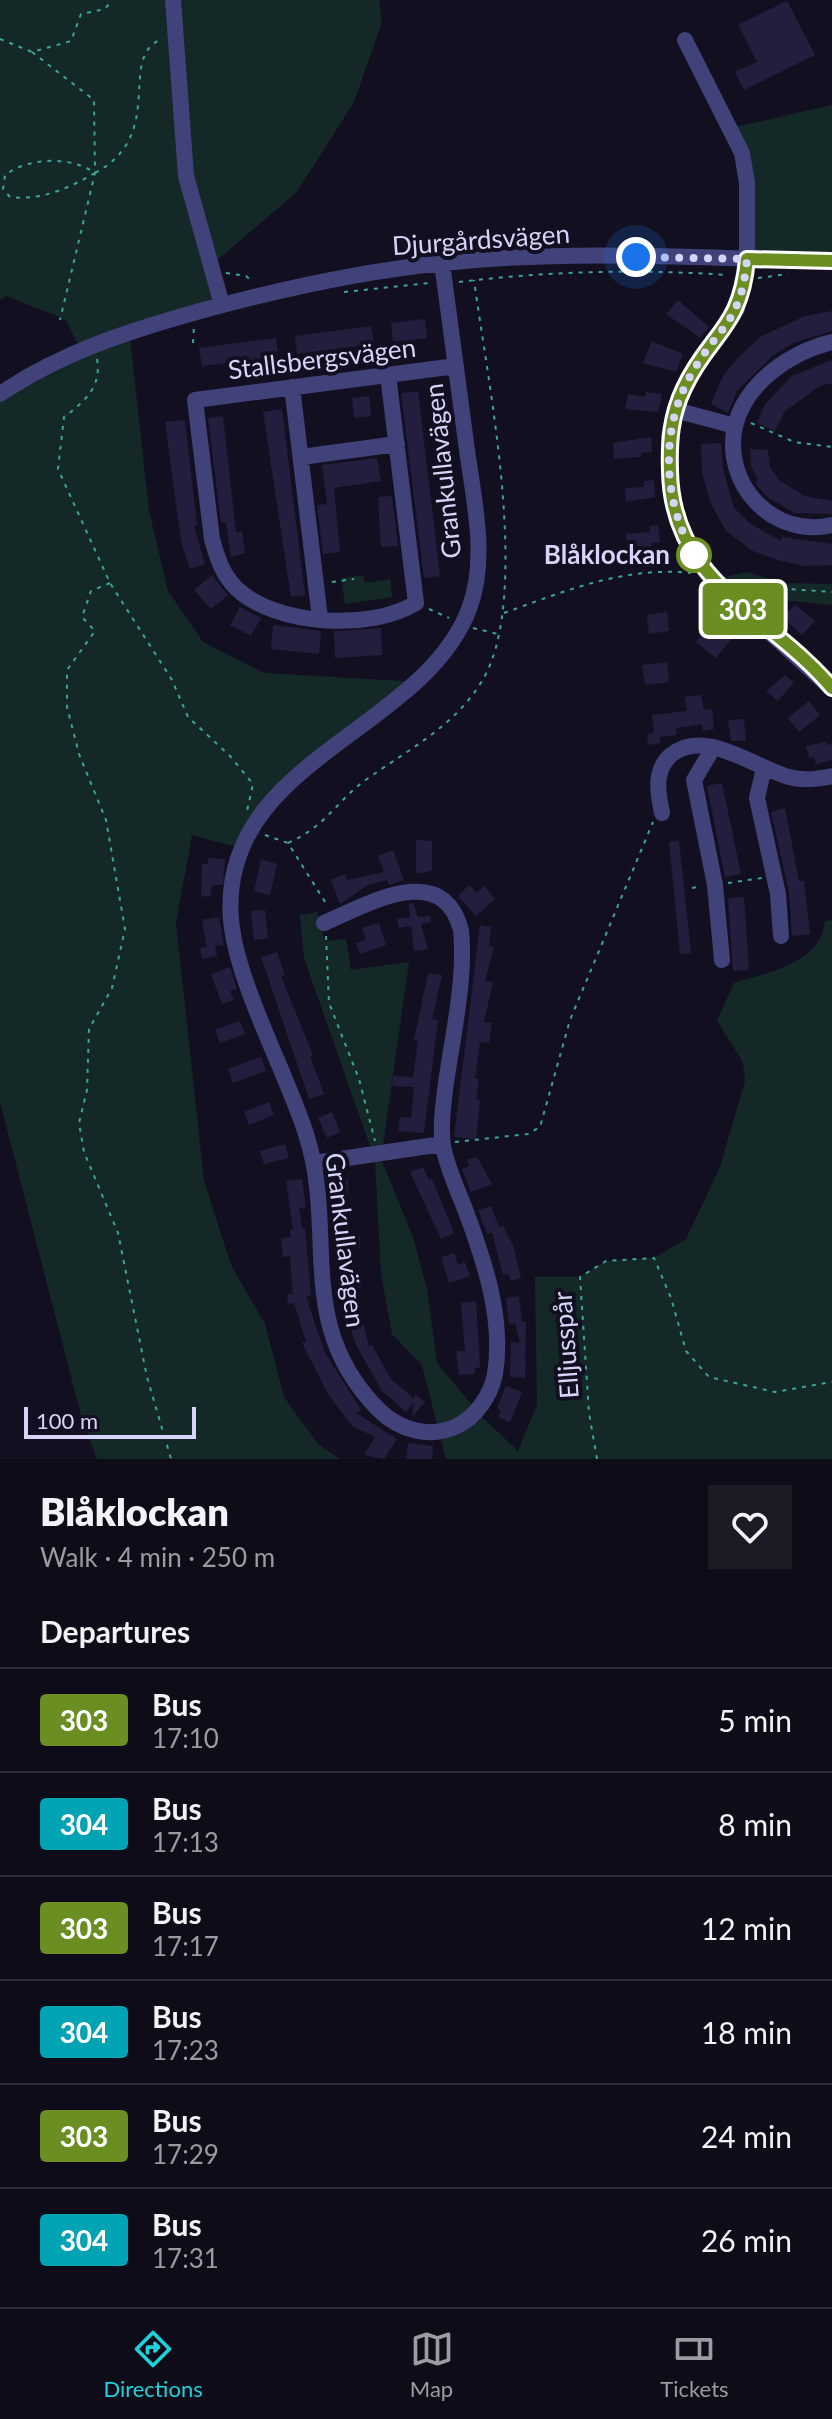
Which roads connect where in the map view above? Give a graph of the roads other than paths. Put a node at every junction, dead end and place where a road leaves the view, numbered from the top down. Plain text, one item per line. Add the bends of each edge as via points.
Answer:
1 (173, 0) edge
2 (685, 40) dead end
3 (747, 259) junction
4 (832, 261) edge
5 (442, 263) junction
6 (222, 305) junction
7 (832, 342) edge
8 (456, 366) junction
9 (388, 375) junction
10 (292, 387) junction
11 (0, 394) edge
12 (675, 410) junction
13 (737, 422) junction
14 (397, 444) junction
15 (301, 457) junction
16 (832, 525) edge
17 (320, 618) junction
18 (832, 689) edge
19 (713, 748) junction
20 (764, 768) junction
21 (832, 776) edge
22 (662, 813) road end
23 (329, 921) road end
24 (781, 936) dead end
25 (722, 960) dead end
26 (442, 1144) junction
27 (314, 1163) junction

1 - 6 street via 186,176
2 - 3 street via 742,153
3 - 4 street, Djurgårdsvägen
3 - 5 street, Djurgårdsvägen via 546,257
3 - 12 street via 732,318 693,371
5 - 6 street, Djurgårdsvägen via 338,277
5 - 8 street, Grankullavägen
6 - 11 street, Djurgårdsvägen via 94,343
7 - 13 street via 805,350 762,380
8 - 9 street, Stallsbergsvägen
8 - 27 street, Grankullavägen via 478,549 475,590 463,624 435,663 283,790 251,829 233,882 234,937
9 - 10 street, Stallsbergsvägen
9 - 14 street
10 - 15 street
10 - 17 street, Stallsbergsvägen via 195,400 212,539 224,572 265,609
12 - 13 street
12 - 18 street via 669,437 672,498 684,537 724,592
13 - 16 street via 737,468 755,503 783,522 807,528
14 - 15 street
14 - 17 street via 416,603 390,616
15 - 17 street
19 - 20 street
19 - 22 street via 684,748 664,763 658,782
19 - 25 street via 694,780 715,885
20 - 21 street via 799,779
20 - 24 street via 757,798 778,894
23 - 26 street, Grankullavägen via 413,889 439,897 457,917 462,940
26 - 27 street
26 - 27 street, Grankullavägen via 488,1275 496,1356 492,1383 479,1407 459,1425 437,1432 410,1430 386,1417 358,1386 337,1350 326,1319

